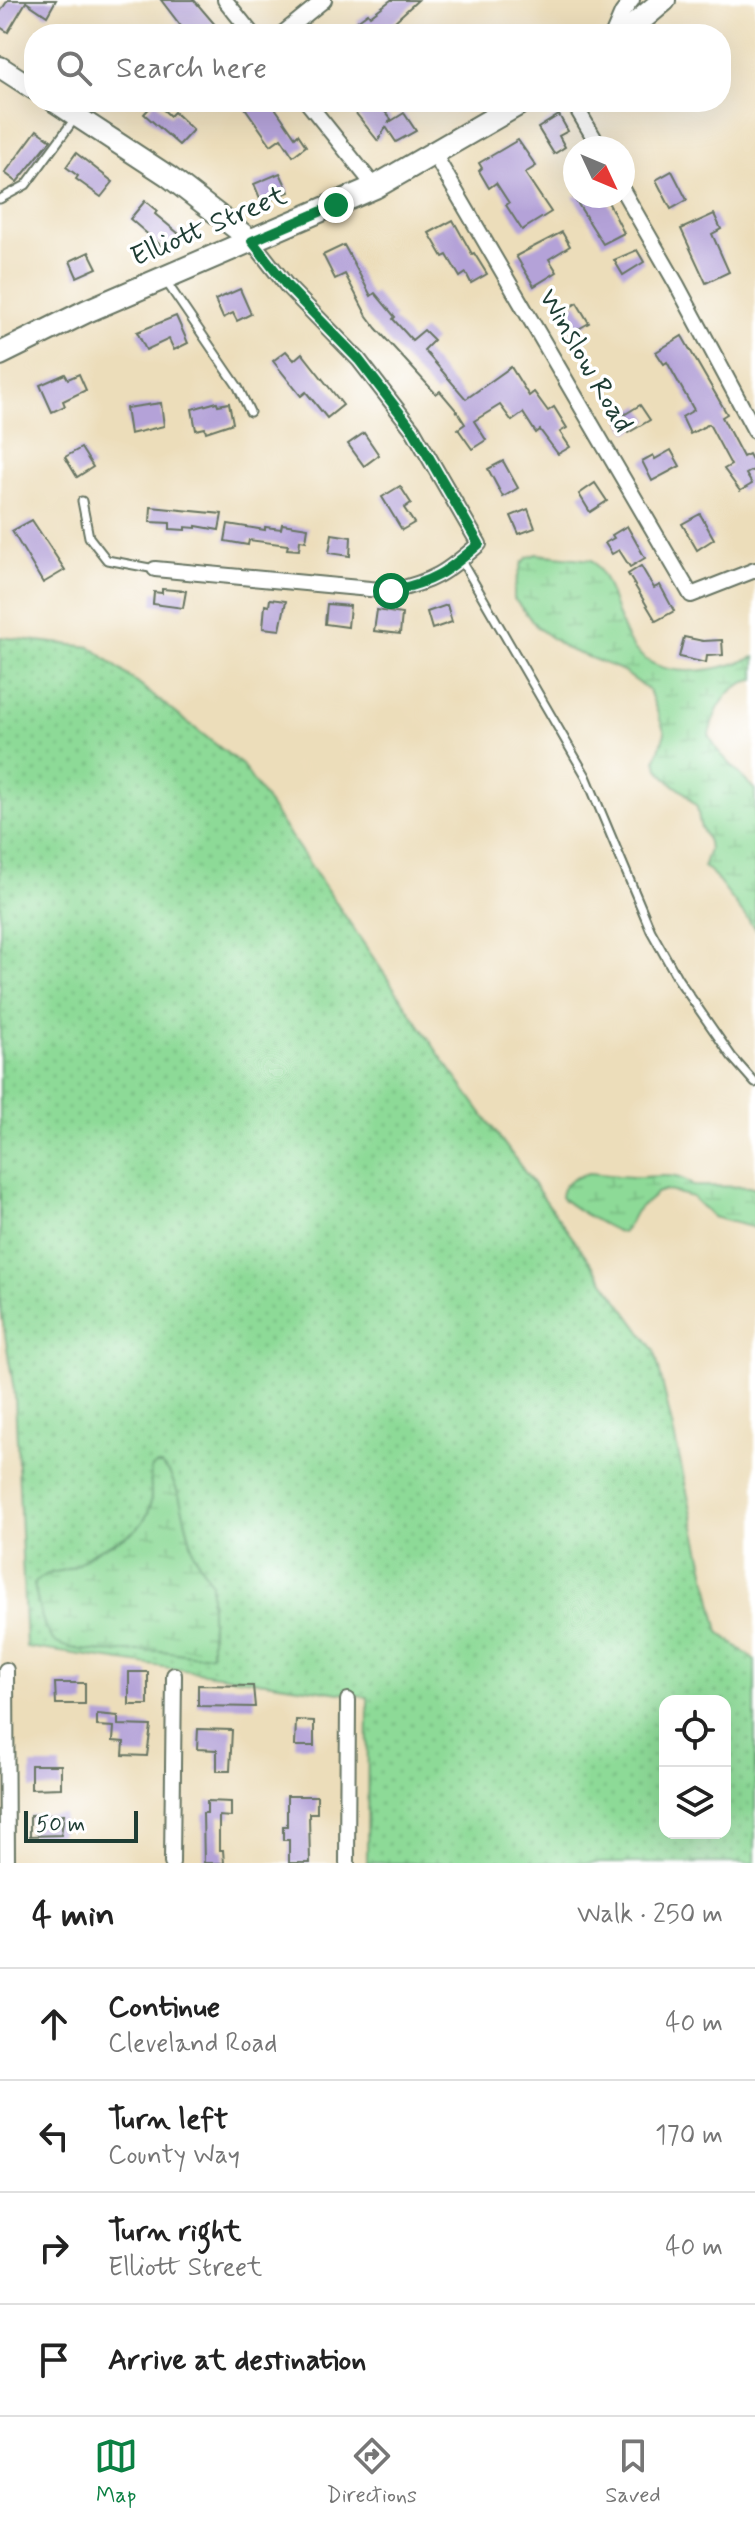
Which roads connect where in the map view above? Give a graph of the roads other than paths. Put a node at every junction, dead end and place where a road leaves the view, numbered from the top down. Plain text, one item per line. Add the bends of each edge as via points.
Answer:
1 (225, 0) edge
2 (324, 0) edge
3 (632, 0) edge
4 (664, 0) edge
5 (244, 24) edge
6 (294, 24) edge
7 (623, 24) edge
8 (0, 67) edge
9 (24, 83) edge
10 (71, 112) edge
11 (315, 112) edge
12 (505, 112) edge
13 (579, 112) edge
14 (77, 116) junction
15 (593, 136) edge
16 (434, 154) junction
17 (375, 187) junction
18 (0, 199) edge
19 (633, 208) edge
20 (252, 241) junction
21 (163, 279) junction
22 (0, 354) edge
23 (250, 412) dead end
24 (755, 431) edge
25 (82, 501) dead end
26 (461, 560) junction
27 (155, 569) joint
28 (755, 570) edge
29 (755, 1083) edge
30 (6, 1670) dead end
31 (174, 1675) dead end
32 (348, 1700) dead end
33 (7, 1863) edge
34 (172, 1863) edge
35 (347, 1863) edge

1 - 5 street
2 - 6 street
3 - 7 street
4 - 7 main road
8 - 9 street
10 - 14 street
11 - 17 street
12 - 16 main road, Elliott Street
13 - 15 street
14 - 18 lane via 26,185
14 - 20 street via 168,176
16 - 17 main road, Elliott Street
16 - 28 street, Winslow Road via 691,595
17 - 20 main road, Elliott Street
19 - 24 street
20 - 21 main road, Elliott Street
20 - 26 street via 287,286 359,360 413,430 479,544
21 - 22 main road, Elliott Street
21 - 23 lane
25 - 27 lane via 89,537 107,560
26 - 27 street via 422,584 391,591
26 - 29 lane via 586,776 657,943
30 - 33 street
31 - 34 street
32 - 35 street

